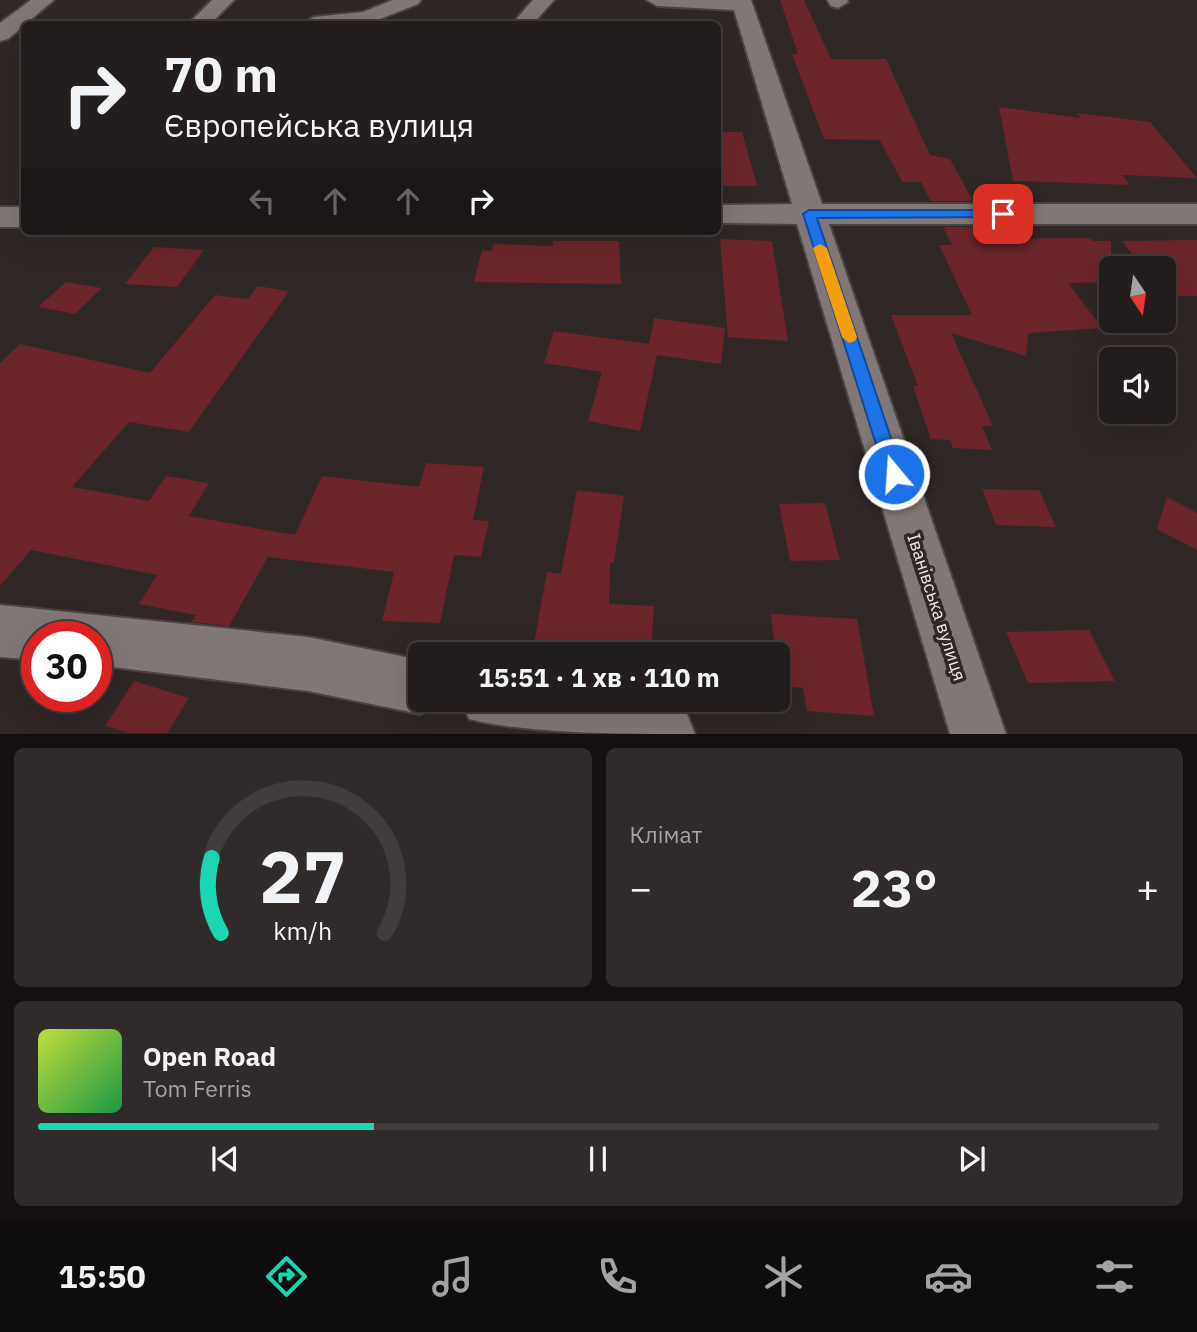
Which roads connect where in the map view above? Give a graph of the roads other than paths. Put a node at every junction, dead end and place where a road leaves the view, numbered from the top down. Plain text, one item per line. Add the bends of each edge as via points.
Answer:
1 (44, 0) edge
2 (224, 0) edge
3 (338, 0) edge
4 (411, 0) edge
5 (544, 0) edge
6 (657, 0) edge
7 (741, 2) edge
8 (201, 21) edge
9 (314, 21) edge
10 (340, 21) edge
11 (525, 21) edge
12 (0, 33) edge
13 (721, 214) edge
14 (809, 214) junction
15 (1197, 214) edge
16 (0, 631) edge
17 (21, 633) edge
18 (112, 641) edge
19 (408, 685) edge
20 (553, 712) edge
21 (667, 733) edge
22 (978, 733) edge

1 - 12 street
2 - 8 street
3 - 9 street via 321,4
4 - 10 street via 367,18
5 - 11 street
6 - 7 street
7 - 14 street, Іванівська вулиця
13 - 14 street
14 - 15 street
14 - 22 street, Іванівська вулиця
16 - 17 street
18 - 19 street via 308,664
20 - 21 street

